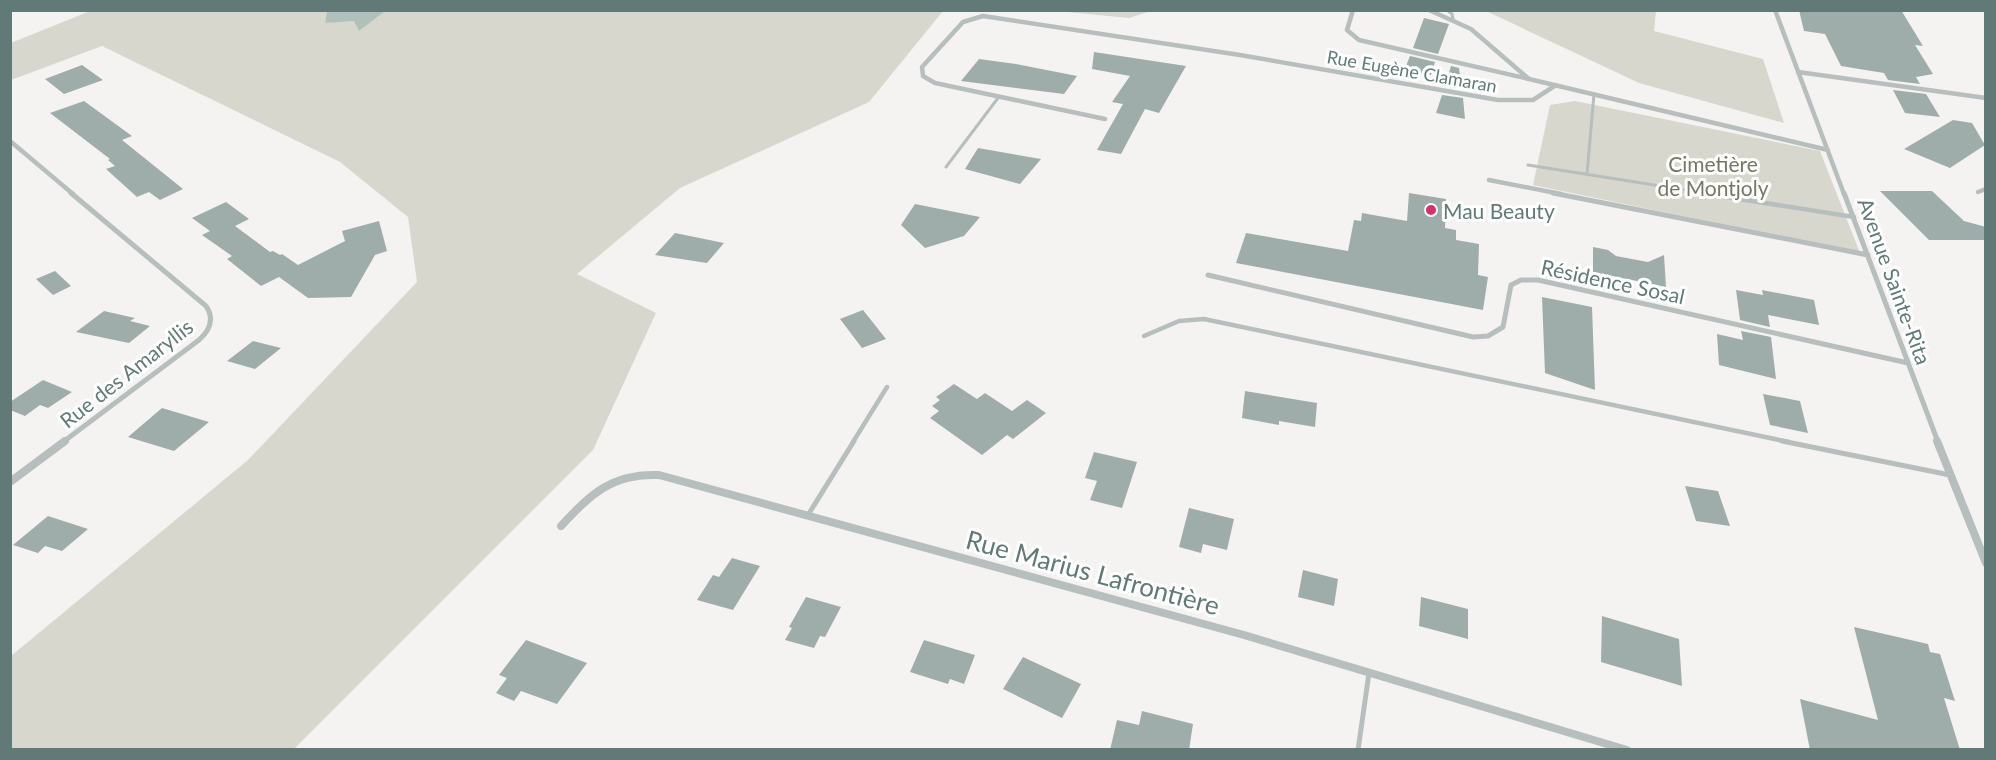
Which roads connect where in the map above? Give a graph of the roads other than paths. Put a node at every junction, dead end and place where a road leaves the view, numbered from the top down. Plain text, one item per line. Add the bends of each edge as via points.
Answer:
1 (1353, 10) edge
2 (1429, 10) edge
3 (1447, 10) edge
4 (1775, 10) edge
5 (1453, 20) junction
6 (1798, 72) junction
7 (1529, 79) junction
8 (1556, 86) junction
9 (1594, 94) junction
10 (998, 98) junction
11 (1986, 98) edge
12 (1105, 119) dead end
13 (10, 141) edge
14 (1828, 150) junction
15 (1528, 165) dead end
16 (946, 167) dead end
17 (1587, 174) junction
18 (1489, 180) dead end
19 (1986, 189) edge
20 (1978, 192) dead end
21 (1854, 217) junction
22 (1868, 255) junction
23 (1208, 274) dead end
24 (1144, 336) dead end
25 (1908, 363) junction
26 (887, 387) dead end
27 (1950, 475) junction
28 (10, 482) edge
29 (808, 515) junction
30 (561, 526) dead end
31 (1986, 563) edge
32 (1369, 673) junction
33 (1358, 750) edge
34 (1627, 750) edge

1 - 7 street via 1347,30 1359,40
2 - 5 street
3 - 5 lane
4 - 6 street, Avenue Sainte-Rita
5 - 7 street via 1471,29
6 - 11 street
6 - 14 street, Avenue Sainte-Rita
7 - 8 street
8 - 9 street
8 - 10 street, Rue Eugène Clamaran via 1533,100 1498,100 983,16 963,22 925,62 921,72 928,81
9 - 14 street
9 - 17 lane
10 - 12 street
10 - 16 lane
13 - 28 street, Rue des Amaryllis via 206,306 212,318 199,340
14 - 21 street, Avenue Sainte-Rita
15 - 17 lane
17 - 21 lane
18 - 22 street
19 - 20 street
21 - 22 street, Avenue Sainte-Rita
22 - 25 street, Avenue Sainte-Rita
23 - 25 street, Résidence Sosal via 1473,338 1488,336 1503,327 1511,285 1521,280 1538,280
24 - 27 lane via 1173,321 1204,319
25 - 27 street, Avenue Sainte-Rita
26 - 29 lane
27 - 31 street, Avenue Sainte-Rita
29 - 30 street, Rue Marius Lafrontière via 643,473 599,488
29 - 32 street, Rue Marius Lafrontière
32 - 33 lane
32 - 34 street, Rue Marius Lafrontière

